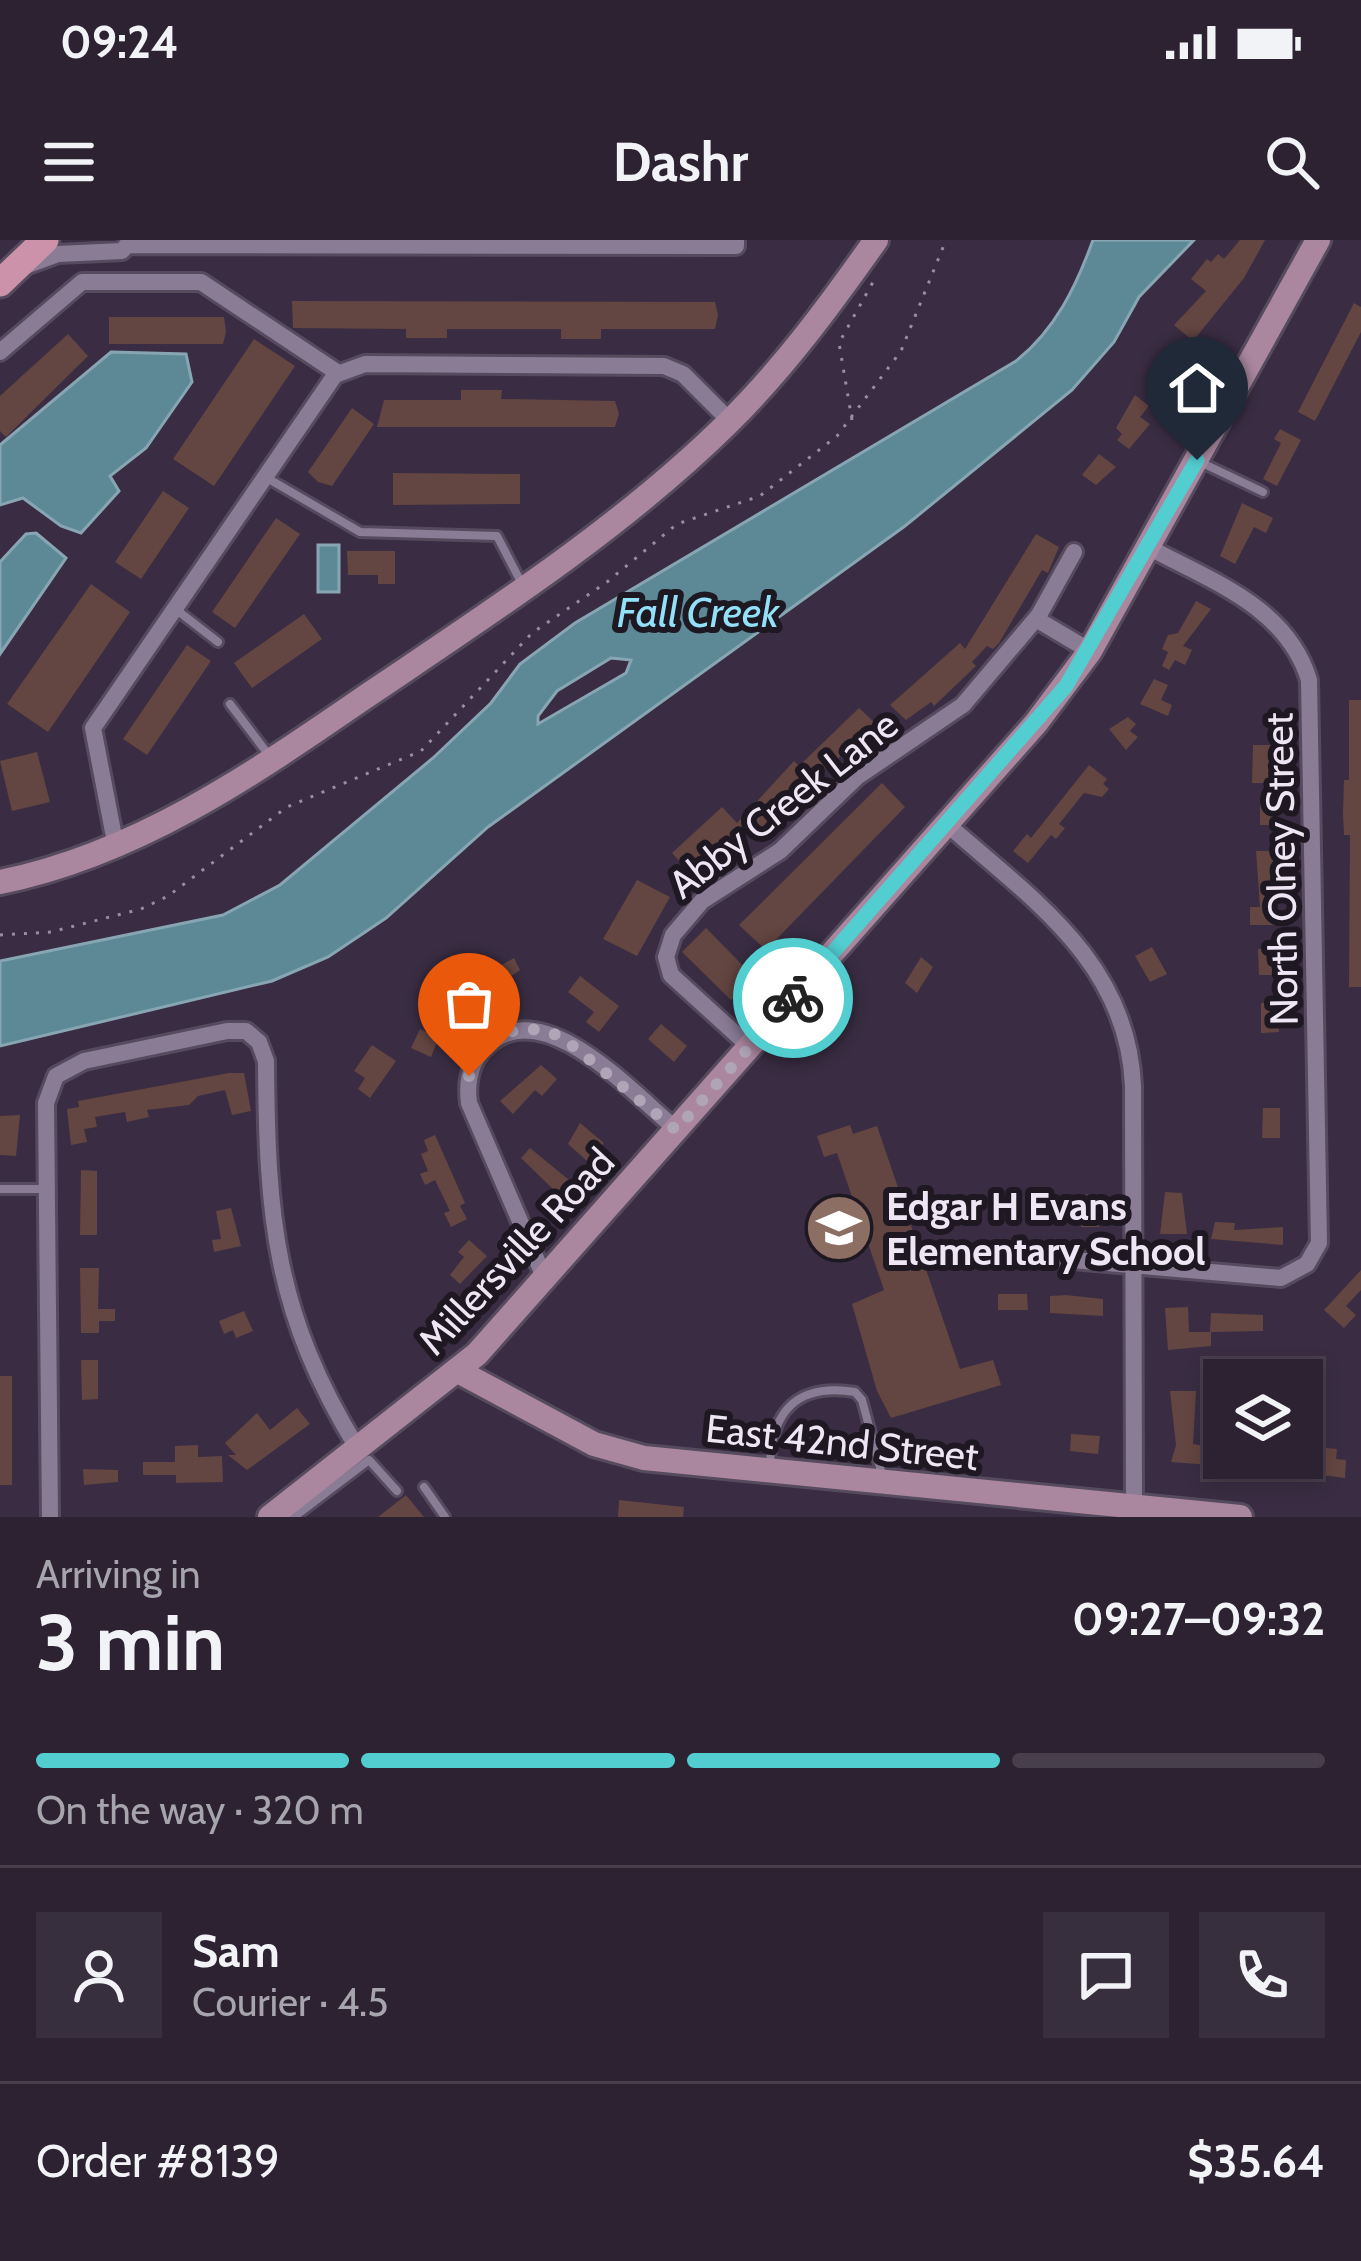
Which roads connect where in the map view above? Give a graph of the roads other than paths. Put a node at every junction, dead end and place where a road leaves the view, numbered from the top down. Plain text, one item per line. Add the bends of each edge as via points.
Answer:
1 (45, 240) edge
2 (876, 240) edge
3 (1318, 240) edge
4 (126, 243) edge
5 (284, 243) edge
6 (736, 243) edge
7 (511, 244) edge
8 (6, 278) edge
9 (0, 352) edge
10 (338, 373) junction
11 (730, 421) junction
12 (1197, 460) junction
13 (265, 476) junction
14 (1263, 493) dead end
15 (1150, 548) junction
16 (1074, 552) dead end
17 (525, 589) junction
18 (176, 610) junction
19 (1036, 619) junction
20 (218, 642) dead end
21 (1090, 651) junction
22 (230, 704) dead end
23 (273, 760) junction
24 (948, 825) junction
25 (116, 847) junction
26 (0, 882) edge
27 (749, 1046) junction
28 (676, 1130) junction
29 (46, 1189) junction
30 (0, 1190) edge
31 (1003, 1254) dead end
32 (1134, 1266) junction
33 (545, 1279) junction
34 (458, 1372) junction
35 (358, 1449) junction
36 (770, 1471) junction
37 (884, 1482) junction
38 (424, 1487) dead end
39 (397, 1491) dead end
40 (1134, 1512) edge
41 (50, 1517) edge
42 (270, 1517) edge
43 (294, 1517) edge
44 (445, 1517) edge
45 (1240, 1517) edge

1 - 8 main road
2 - 11 street
3 - 12 street, Millersville Road
4 - 5 street
4 - 8 street via 122,251 58,254
5 - 7 street
6 - 7 street
9 - 10 street via 82,283 201,282
10 - 11 street via 365,364 664,366 683,374
10 - 13 street
11 - 17 street
12 - 14 lane
12 - 15 street, Millersville Road
13 - 17 lane via 360,532 497,536
13 - 18 street
15 - 21 street, Millersville Road
15 - 32 street, North Olney Street via 1262,610 1294,644 1309,680 1320,1235 1304,1266 1274,1278
16 - 19 street, Abby Creek Lane
17 - 23 street
18 - 20 lane
18 - 25 street via 91,734
19 - 21 street
19 - 27 street, Abby Creek Lane via 953,715 857,778 780,851 702,901 673,935 671,975
21 - 24 street, Millersville Road
22 - 23 lane
23 - 25 street
24 - 27 street, Millersville Road
24 - 32 street via 1072,935 1112,994 1132,1066
25 - 26 street
27 - 28 street, Millersville Road
28 - 33 street, Millersville Road
28 - 33 street via 557,1035 518,1029 480,1053 468,1084 470,1109
29 - 30 lane
29 - 35 street via 46,1103 56,1076 84,1061 246,1031 265,1055 267,1184 283,1282 312,1369
29 - 41 street
31 - 32 street
32 - 40 street
33 - 34 street, Millersville Road
34 - 35 street, Millersville Road
34 - 36 street, East 42nd Street via 604,1448
35 - 42 street, Millersville Road
36 - 37 street, East 42nd Street
36 - 37 lane via 782,1411 848,1390 862,1400
37 - 40 street, East 42nd Street
38 - 44 lane
39 - 43 lane via 369,1460
40 - 45 street, East 42nd Street

